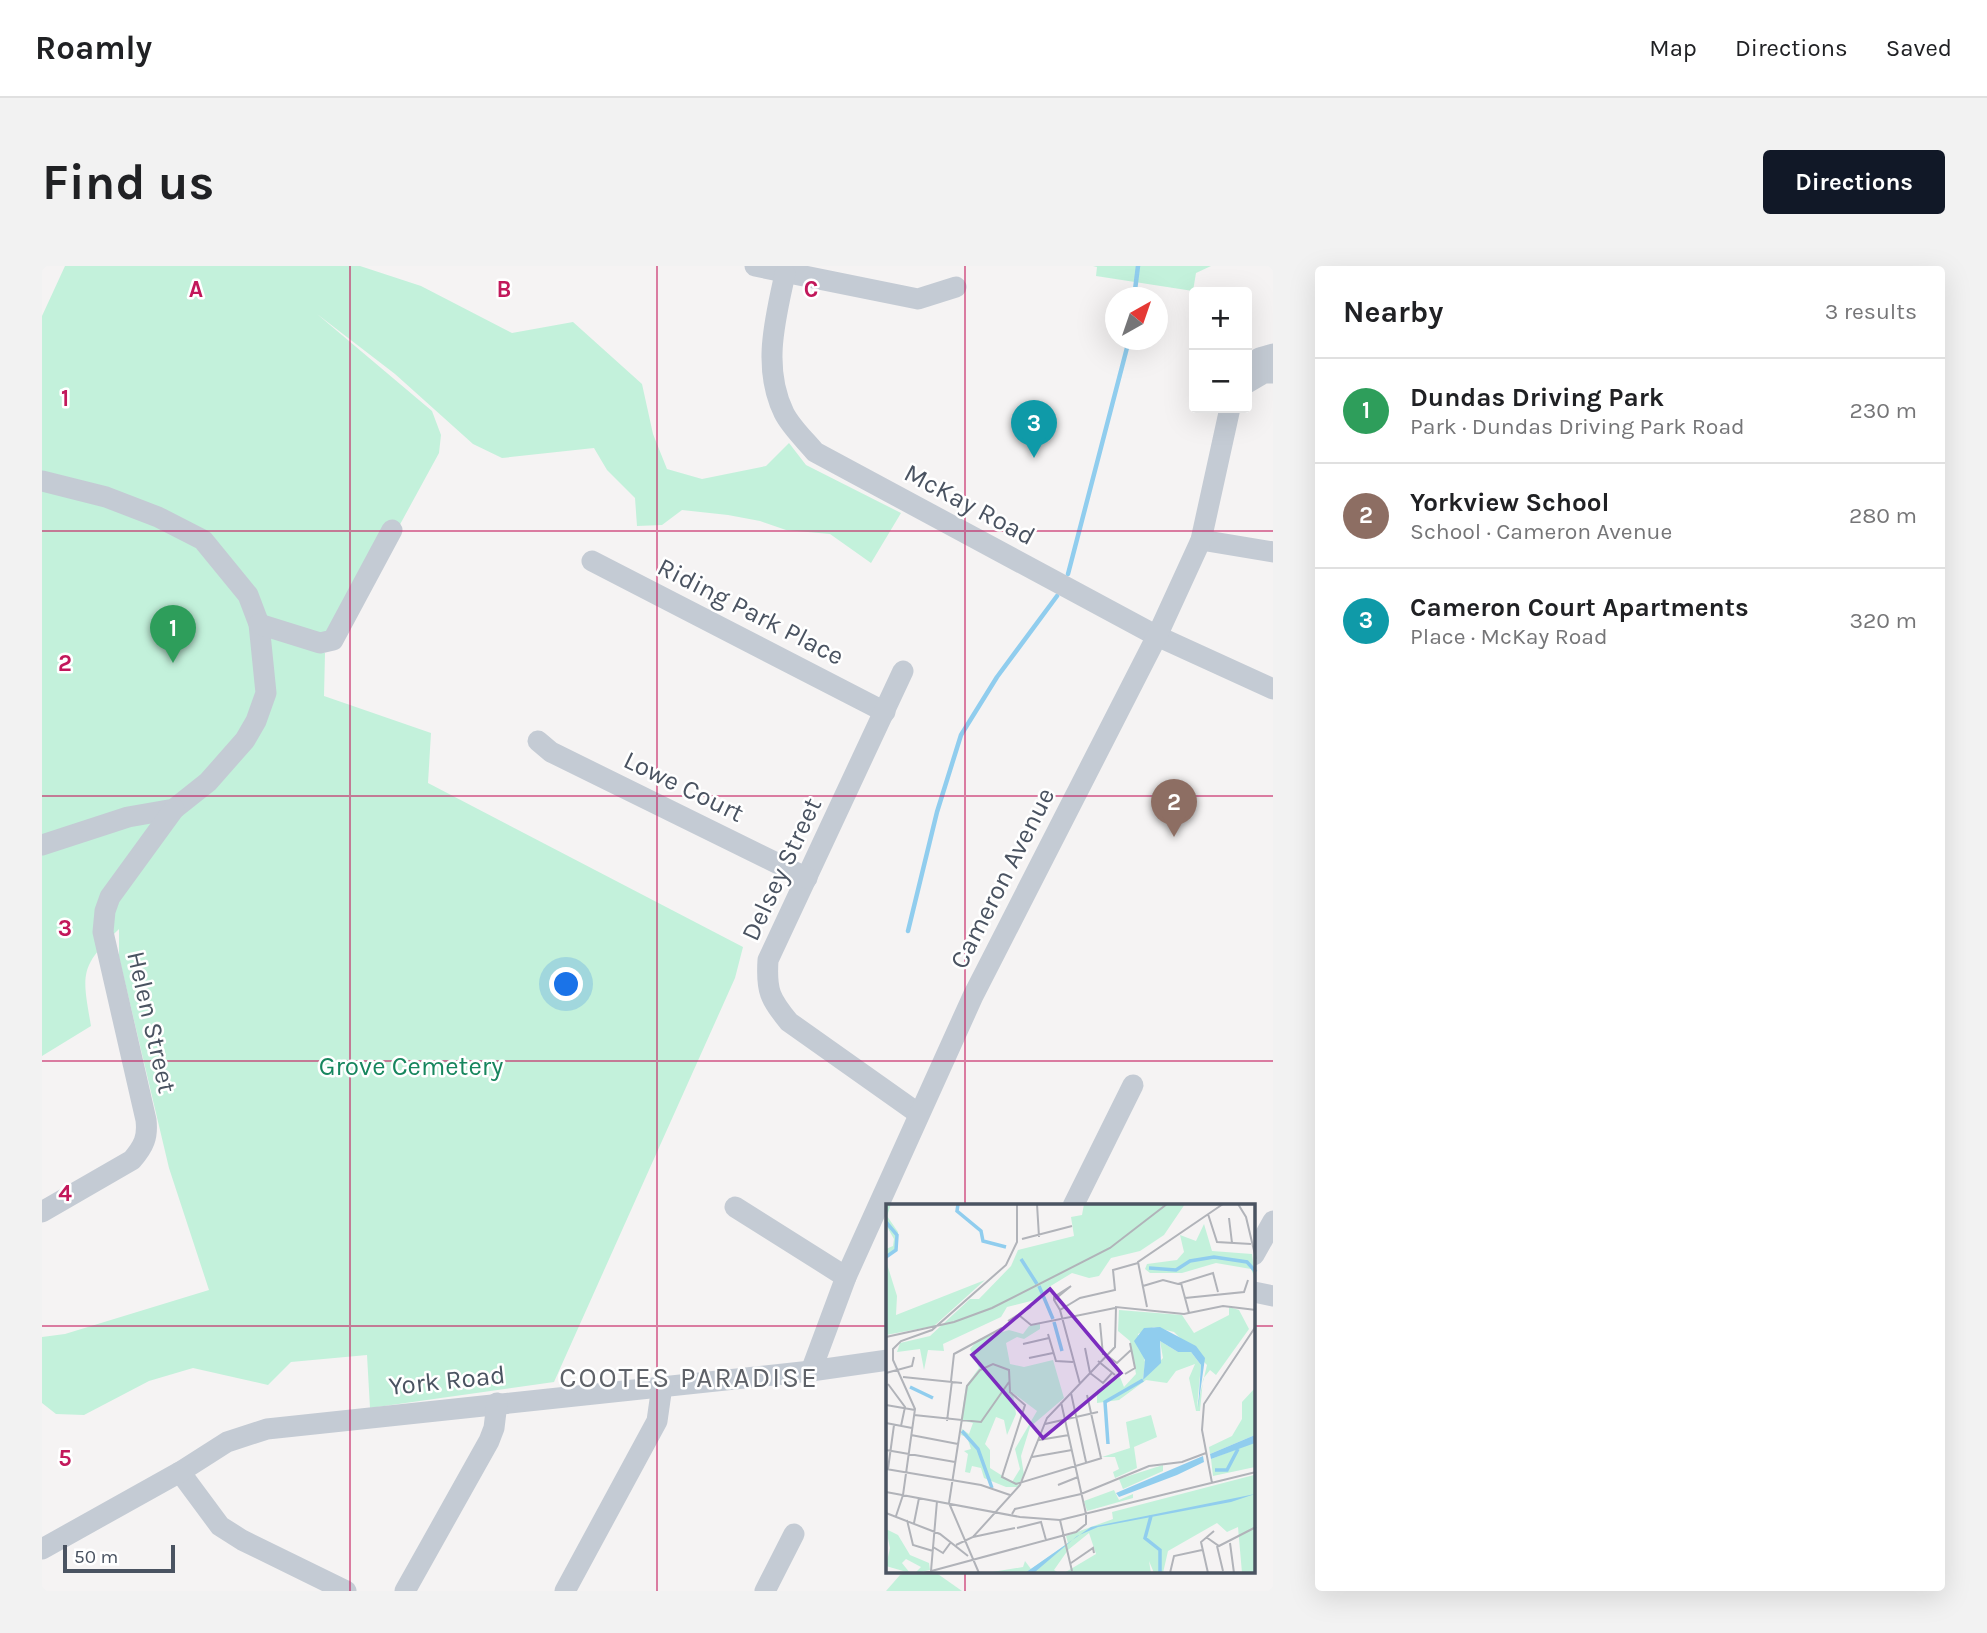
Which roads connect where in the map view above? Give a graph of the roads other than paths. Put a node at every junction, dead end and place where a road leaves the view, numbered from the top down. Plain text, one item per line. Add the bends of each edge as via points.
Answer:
1 (755, 266) edge
2 (785, 274) junction
3 (956, 288) dead end
4 (1273, 354) edge
5 (1252, 366) edge
6 (1273, 373) edge
7 (1252, 380) edge
8 (1229, 413) edge
9 (42, 481) edge
10 (393, 530) dead end
11 (1201, 540) junction
12 (1273, 552) edge
13 (592, 561) dead end
14 (259, 624) junction
15 (1157, 636) junction
16 (903, 671) dead end
17 (1273, 689) edge
18 (885, 712) junction
19 (538, 741) dead end
20 (174, 809) junction
21 (42, 845) edge
22 (807, 878) junction
23 (1133, 1085) dead end
24 (919, 1114) junction
25 (1074, 1204) edge
26 (735, 1207) dead end
27 (42, 1212) edge
28 (1273, 1220) edge
29 (1255, 1253) edge
30 (846, 1277) junction
31 (886, 1360) edge
32 (811, 1371) junction
33 (662, 1386) junction
34 (497, 1403) junction
35 (180, 1472) junction
36 (794, 1534) dead end
37 (42, 1549) edge
38 (346, 1591) edge
39 (405, 1591) edge
40 (565, 1591) edge
41 (765, 1591) edge

1 - 2 street
2 - 3 street via 918,299
2 - 15 street, McKay Road via 772,330 772,374 785,415 815,452
4 - 5 street
6 - 7 street
8 - 11 street, Cameron Avenue
9 - 14 street via 107,497 203,540 248,595
10 - 14 street via 332,640 320,643
11 - 12 street
11 - 15 street, Cameron Avenue
13 - 18 street, Riding Park Place
14 - 20 street via 266,693 256,722 208,782
15 - 17 street, McKay Road
15 - 24 street, Cameron Avenue via 973,996
16 - 18 street, Delsey Street
18 - 22 street, Delsey Street
19 - 22 street, Lowe Court via 551,752
20 - 21 street via 128,817
20 - 27 street, Helen Street via 110,897 103,932 148,1135 132,1160
22 - 24 street, Delsey Street via 768,960 766,984 789,1022
23 - 25 street
24 - 30 street, Cameron Avenue
26 - 30 street
28 - 29 street
30 - 32 street, Cameron Avenue
31 - 32 street, York Road
32 - 33 street, York Road
33 - 34 street, York Road
33 - 40 street via 657,1421
34 - 35 street, York Road via 267,1429 228,1442
34 - 39 street via 489,1441
35 - 37 street, York Road
35 - 38 street via 220,1526
36 - 41 street

